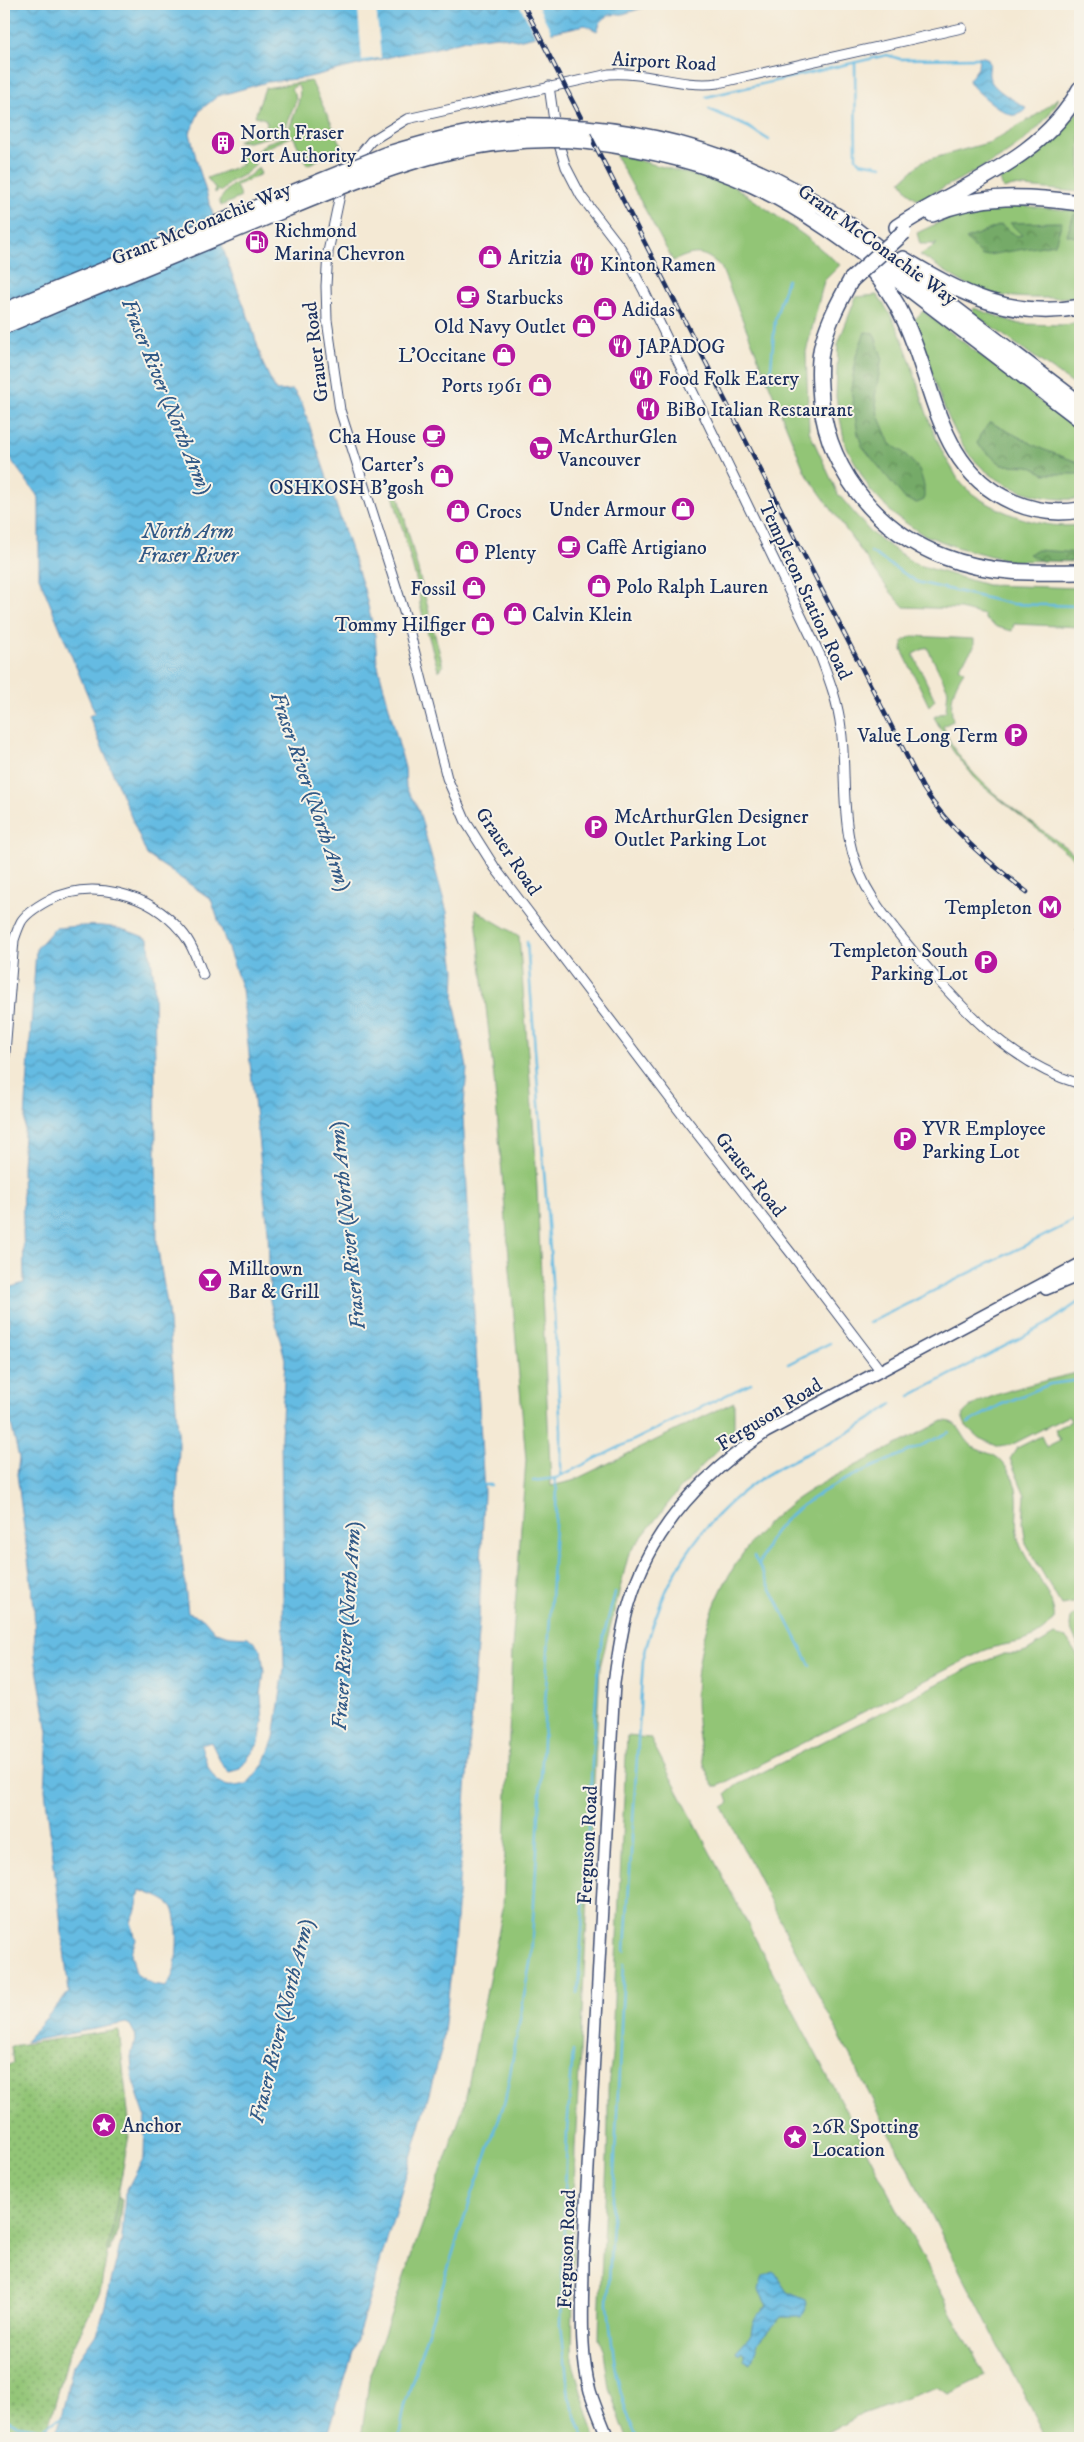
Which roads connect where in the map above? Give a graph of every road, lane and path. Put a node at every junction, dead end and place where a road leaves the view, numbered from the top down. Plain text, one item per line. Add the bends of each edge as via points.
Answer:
1 (962, 28) dead end
2 (549, 86) junction
3 (1080, 89) edge
4 (585, 134) junction
5 (350, 165) joint
6 (1080, 203) edge
7 (856, 230) junction
8 (901, 230) junction
9 (839, 236) junction
10 (1080, 307) edge
11 (4, 311) edge
12 (4, 326) edge
13 (1080, 404) edge
14 (1080, 419) edge
15 (1080, 510) edge
16 (1080, 572) edge
17 (203, 975) dead end
18 (4, 1065) edge
19 (1080, 1084) edge
20 (1080, 1264) edge
21 (1080, 1275) edge
22 (998, 1310) junction
23 (880, 1370) junction
24 (608, 2438) edge

1 - 2 street, Airport Road via 718,83 688,84 622,73
2 - 5 street, Airport Road via 407,119 370,141
2 - 19 street, Templeton Station Road via 556,135 566,167 581,196 621,248 644,291 820,655 835,695 841,730 849,839 866,888 888,922 983,1027 1037,1067
3 - 8 main road via 1054,128 1032,146
4 - 7 main road, Grant McConachie Way via 671,140 725,158 792,189
4 - 9 main road, Grant McConachie Way via 720,171 786,202
4 - 11 main road, Grant McConachie Way, bridge via 516,126 462,134 402,150
4 - 12 main road, Grant McConachie Way, bridge via 464,147 422,157 357,180
5 - 23 street, Grauer Road via 341,187 328,252 326,286 327,320 340,410 406,618 447,778 466,822 495,868
6 - 8 main road via 1026,196 982,199 939,212
7 - 10 main road via 944,283 977,298 1030,310
7 - 13 main road, Grant McConachie Way via 915,279
8 - 16 main road, bridge via 867,256 836,307 822,343 821,407 830,444 841,468 857,494 879,517 901,535 946,558 1007,570
9 - 14 main road, Grant McConachie Way
9 - 15 main road via 870,267 895,300 943,429 967,469 987,487 1019,504 1053,512
17 - 18 street via 192,946 181,930 138,899 96,889 60,894 37,906 21,921 14,940
20 - 22 street
21 - 22 street
22 - 23 street, Ferguson Road
23 - 24 street, Ferguson Road via 766,1432 691,1493 654,1546 629,1603 614,1683 583,2261 585,2364 590,2390

